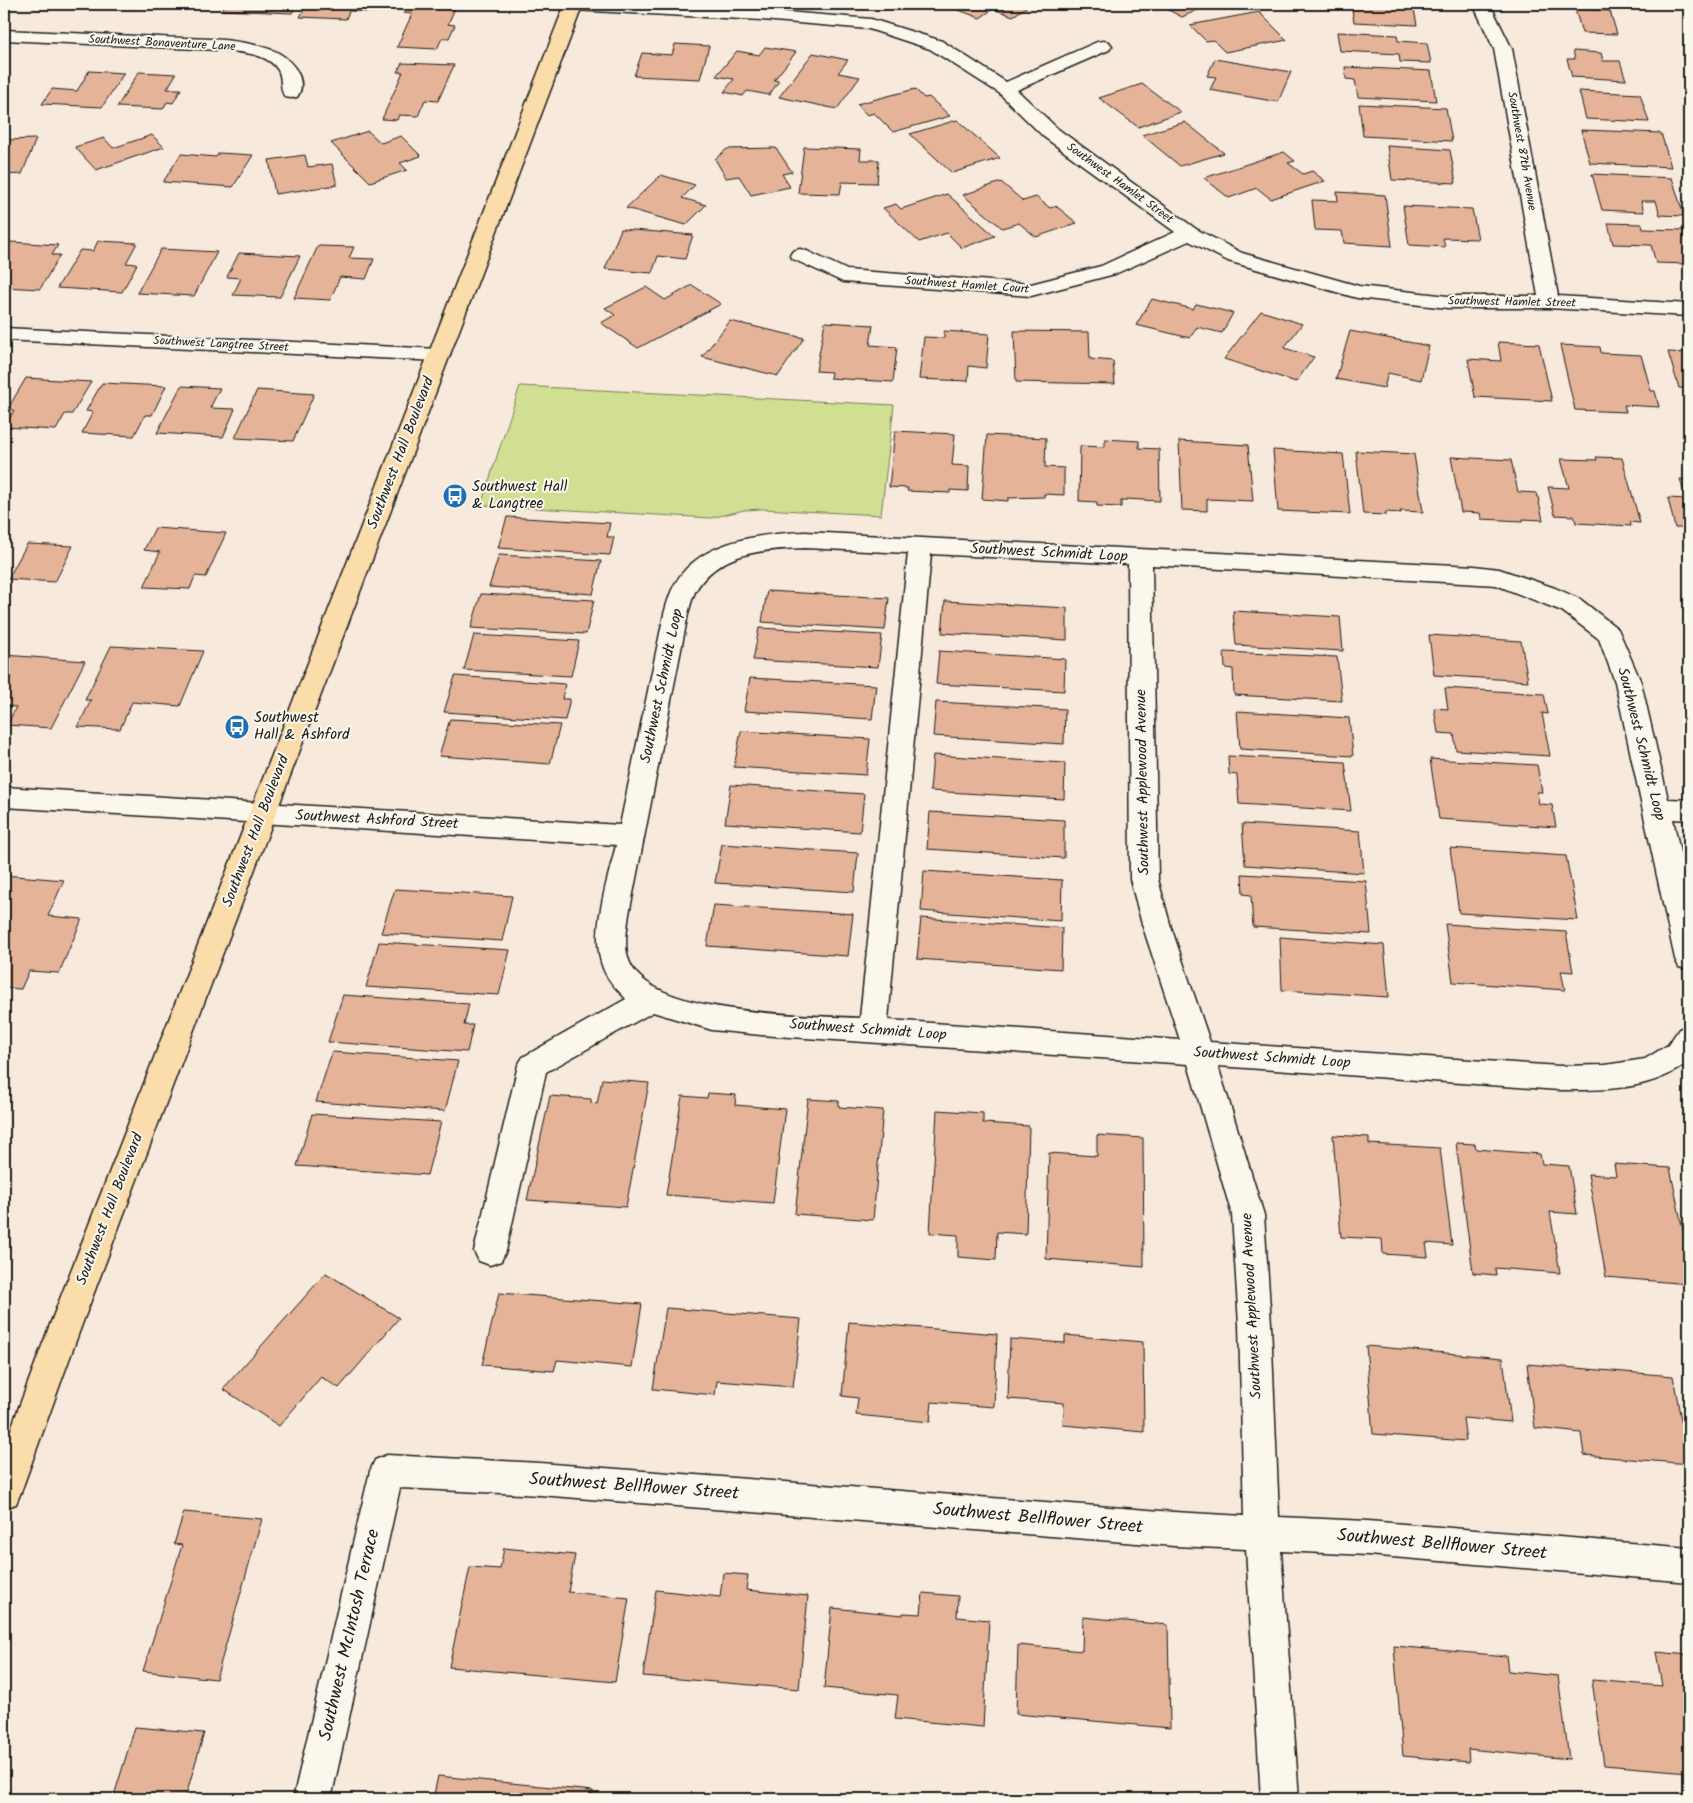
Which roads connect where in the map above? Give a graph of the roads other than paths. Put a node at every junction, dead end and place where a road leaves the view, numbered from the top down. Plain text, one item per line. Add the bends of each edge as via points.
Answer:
1 (1482, 4) edge
2 (574, 5) edge
3 (4, 36) edge
4 (1103, 46) dead end
5 (1005, 88) junction
6 (291, 93) dead end
7 (1189, 233) junction
8 (800, 255) dead end
9 (1550, 302) junction
10 (1689, 310) edge
11 (4, 334) edge
12 (439, 355) junction
13 (920, 546) junction
14 (1140, 558) junction
15 (4, 798) edge
16 (1658, 808) junction
17 (1689, 810) edge
18 (262, 814) junction
19 (630, 836) junction
20 (1689, 960) edge
21 (653, 998) junction
22 (873, 1030) junction
23 (1689, 1037) edge
24 (1199, 1052) junction
25 (490, 1251) dead end
26 (387, 1472) joint
27 (4, 1492) edge
28 (1262, 1532) junction
29 (1689, 1565) edge
30 (312, 1799) edge
31 (1280, 1799) edge

1 - 9 street, Southwest 87th Avenue via 1503,49
2 - 5 street, Southwest Hamlet Street via 871,24 936,46
2 - 12 main road, Southwest Hall Boulevard
3 - 6 street, Southwest Bonaventure Lane via 245,48 280,60 293,80
4 - 5 street
5 - 7 street, Southwest Hamlet Street via 1051,133
7 - 8 street, Southwest Hamlet Court via 1108,270 1031,290 843,276
7 - 9 street, Southwest Hamlet Street via 1235,257 1357,292 1448,302
9 - 10 street, Southwest Hamlet Street
11 - 12 street, Southwest Langtree Street
12 - 18 main road, Southwest Hall Boulevard
13 - 14 street, Southwest Schmidt Loop
13 - 19 street, Southwest Schmidt Loop via 805,540 766,542 719,556 694,576 683,591 676,614
13 - 22 street
14 - 16 street, Southwest Schmidt Loop via 1474,574 1499,577 1563,601 1609,636 1619,656
14 - 24 street, Southwest Applewood Avenue via 1144,879
15 - 18 street, Southwest Ashford Street
16 - 17 street
16 - 20 street, Southwest Schmidt Loop
18 - 19 street, Southwest Ashford Street
18 - 27 main road, Southwest Hall Boulevard
19 - 21 street, Southwest Schmidt Loop via 612,941 616,967 636,990
21 - 22 street, Southwest Schmidt Loop via 670,1007 712,1018
21 - 25 street via 532,1066
22 - 24 street, Southwest Schmidt Loop
23 - 24 street, Southwest Schmidt Loop via 1678,1054 1657,1068 1598,1078 1559,1078
24 - 28 street, Southwest Applewood Avenue via 1248,1215
26 - 28 street, Southwest Bellflower Street via 540,1479 1174,1529
26 - 30 street, Southwest McIntosh Terrace
28 - 29 street, Southwest Bellflower Street
28 - 31 street, Southwest Applewood Avenue

